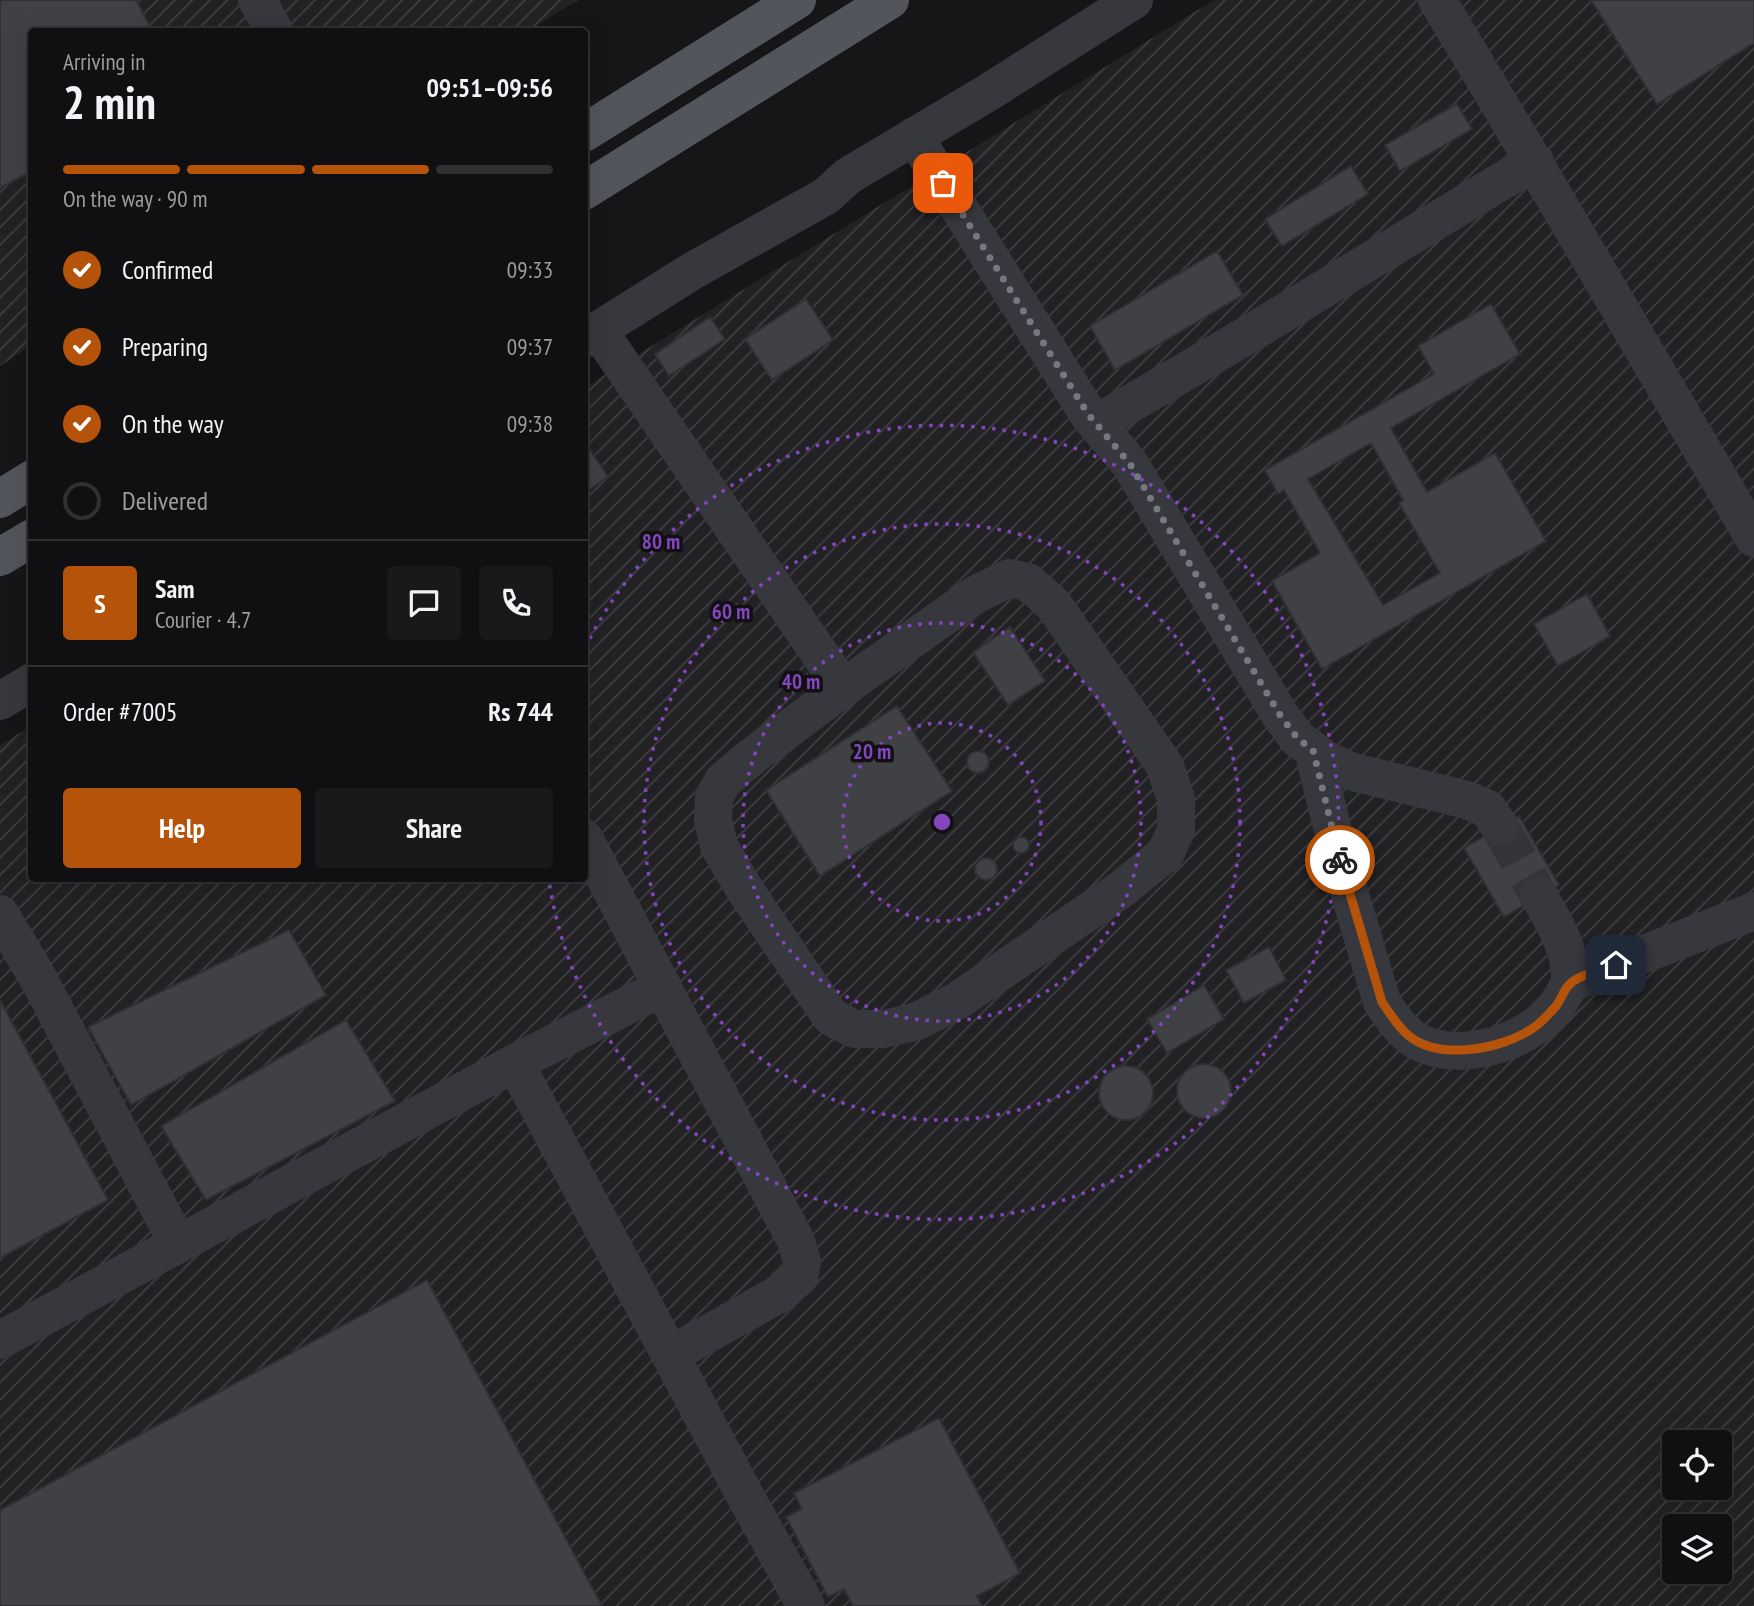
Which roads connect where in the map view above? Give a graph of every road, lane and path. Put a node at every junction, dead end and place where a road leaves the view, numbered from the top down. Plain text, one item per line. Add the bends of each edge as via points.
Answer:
1 (257, 0) edge
2 (797, 0) edge
3 (890, 0) edge
4 (1134, 0) edge
5 (1437, 0) edge
6 (273, 28) edge
7 (588, 131) edge
8 (914, 136) junction
9 (1535, 161) junction
10 (588, 189) edge
11 (591, 335) edge
12 (1096, 424) junction
13 (28, 482) edge
14 (0, 499) edge
15 (1754, 538) edge
16 (28, 540) edge
17 (0, 557) edge
18 (28, 684) edge
19 (843, 688) junction
20 (0, 701) edge
21 (1313, 750) junction
22 (1500, 827) tunnel mouth
23 (588, 846) edge
24 (1539, 896) tunnel mouth
25 (1754, 911) edge
26 (0, 914) edge
27 (1570, 983) junction
28 (663, 987) junction
29 (515, 1063) junction
30 (178, 1244) junction
31 (0, 1340) edge
32 (670, 1355) junction
33 (806, 1606) edge

1 - 6 street
2 - 7 main road
3 - 10 main road
4 - 8 street
5 - 9 street
8 - 11 street via 848,176 826,196 694,270
8 - 12 street
9 - 12 street
9 - 15 street
11 - 19 street
12 - 21 street via 1130,464 1280,715
13 - 14 main road
16 - 17 main road
18 - 20 street
19 - 19 street via 723,781 714,797 713,820 719,846 744,890 831,1017 855,1028 883,1029 915,1022 957,1001 1119,891 1165,854 1176,830 1176,799 1165,766 1053,604 1028,582 1009,578 975,596
21 - 22 street via 1350,771 1467,800 1488,809
21 - 27 street via 1382,1002 1410,1037 1447,1050 1502,1043 1532,1028 1557,1005
23 - 28 street
24 - 27 street via 1566,945
25 - 27 street
26 - 30 street
28 - 29 street
28 - 32 street via 796,1241 802,1262 799,1277 779,1294
29 - 30 street
29 - 32 street
30 - 31 street
32 - 33 street

